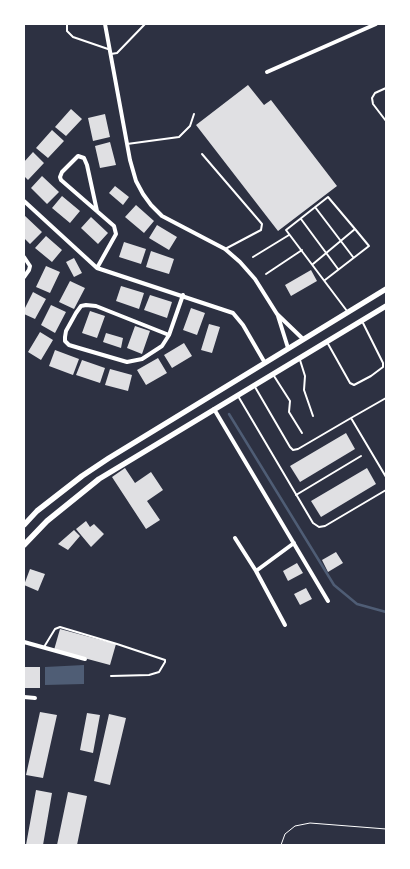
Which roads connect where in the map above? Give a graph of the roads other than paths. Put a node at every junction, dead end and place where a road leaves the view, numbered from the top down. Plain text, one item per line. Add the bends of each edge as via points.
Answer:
1 (67, 24) edge
2 (105, 24) edge
3 (145, 24) edge
4 (376, 24) edge
5 (111, 52) junction
6 (267, 72) dead end
7 (386, 88) edge
8 (194, 114) dead end
9 (386, 121) edge
10 (127, 144) junction
11 (202, 154) dead end
12 (25, 204) edge
13 (315, 207) junction
14 (97, 211) junction
15 (301, 219) junction
16 (355, 229) junction
17 (290, 235) junction
18 (341, 241) junction
19 (224, 249) junction
20 (302, 250) junction
21 (327, 253) junction
22 (24, 257) edge
23 (253, 257) dead end
24 (354, 258) junction
25 (313, 264) junction
26 (96, 268) junction
27 (338, 270) junction
28 (266, 274) dead end
29 (24, 277) edge
30 (325, 280) junction
31 (386, 290) edge
32 (183, 296) junction
33 (386, 306) edge
34 (348, 313) junction
35 (277, 314) junction
36 (362, 320) junction
37 (170, 335) junction
38 (303, 340) junction
39 (327, 341) junction
40 (288, 348) junction
41 (300, 358) junction
42 (265, 363) junction
43 (273, 374) junction
44 (254, 386) junction
45 (238, 395) junction
46 (386, 398) edge
47 (214, 409) junction
48 (313, 416) dead end
49 (351, 418) junction
50 (302, 433) dead end
51 (361, 456) dead end
52 (386, 477) edge
53 (386, 490) edge
54 (296, 495) junction
55 (24, 525) edge
56 (235, 538) dead end
57 (294, 543) junction
58 (24, 545) edge
59 (256, 571) junction
60 (328, 601) dead end
61 (284, 625) dead end
62 (24, 642) edge
63 (44, 647) junction
64 (85, 659) dead end
65 (111, 676) dead end
66 (24, 697) edge
67 (35, 698) dead end

1 - 5 lane via 67,31 73,37
2 - 5 street
3 - 5 lane via 117,53
4 - 6 street
5 - 10 street
7 - 9 lane via 372,98
8 - 10 lane via 190,126 179,137
10 - 19 street via 136,181 151,206 162,216
11 - 19 lane via 262,224 261,230
12 - 26 street
13 - 15 lane
13 - 16 lane via 328,197
13 - 18 lane
14 - 14 street via 60,178 78,156 84,158 87,165
14 - 26 street via 114,226 116,234
15 - 17 lane via 286,230
15 - 21 lane
16 - 18 lane
16 - 24 lane via 369,246
17 - 20 lane
17 - 23 lane
18 - 21 lane
18 - 24 lane
19 - 35 street via 254,279
20 - 25 lane
20 - 28 lane
21 - 25 lane
21 - 27 lane
22 - 29 street via 30,266
24 - 27 lane
25 - 30 lane
26 - 32 street
27 - 30 lane
30 - 34 lane
31 - 34 main road
32 - 37 street
32 - 42 street via 233,312
33 - 36 main road
34 - 38 main road
35 - 38 street
35 - 40 street
36 - 39 main road
36 - 39 lane via 383,363 371,376 354,385 350,383
37 - 37 street via 162,346 142,359 127,362 74,347 65,341 66,331 76,313 86,304
38 - 40 main road
39 - 41 main road
40 - 42 main road
41 - 43 main road
41 - 48 lane via 305,376 304,390
42 - 55 main road via 82,476
43 - 44 main road
43 - 50 lane via 290,400 289,412
44 - 45 main road
44 - 49 lane via 293,450
45 - 47 main road
45 - 54 lane
46 - 49 lane
47 - 57 street
47 - 58 main road via 99,479 54,515
49 - 52 lane
51 - 54 lane
53 - 54 lane via 319,527 312,523
56 - 59 street
57 - 59 street
57 - 60 street
59 - 61 street
62 - 63 street
63 - 64 street
63 - 65 lane via 55,629 60,627 166,662 159,672 149,675
66 - 67 street

